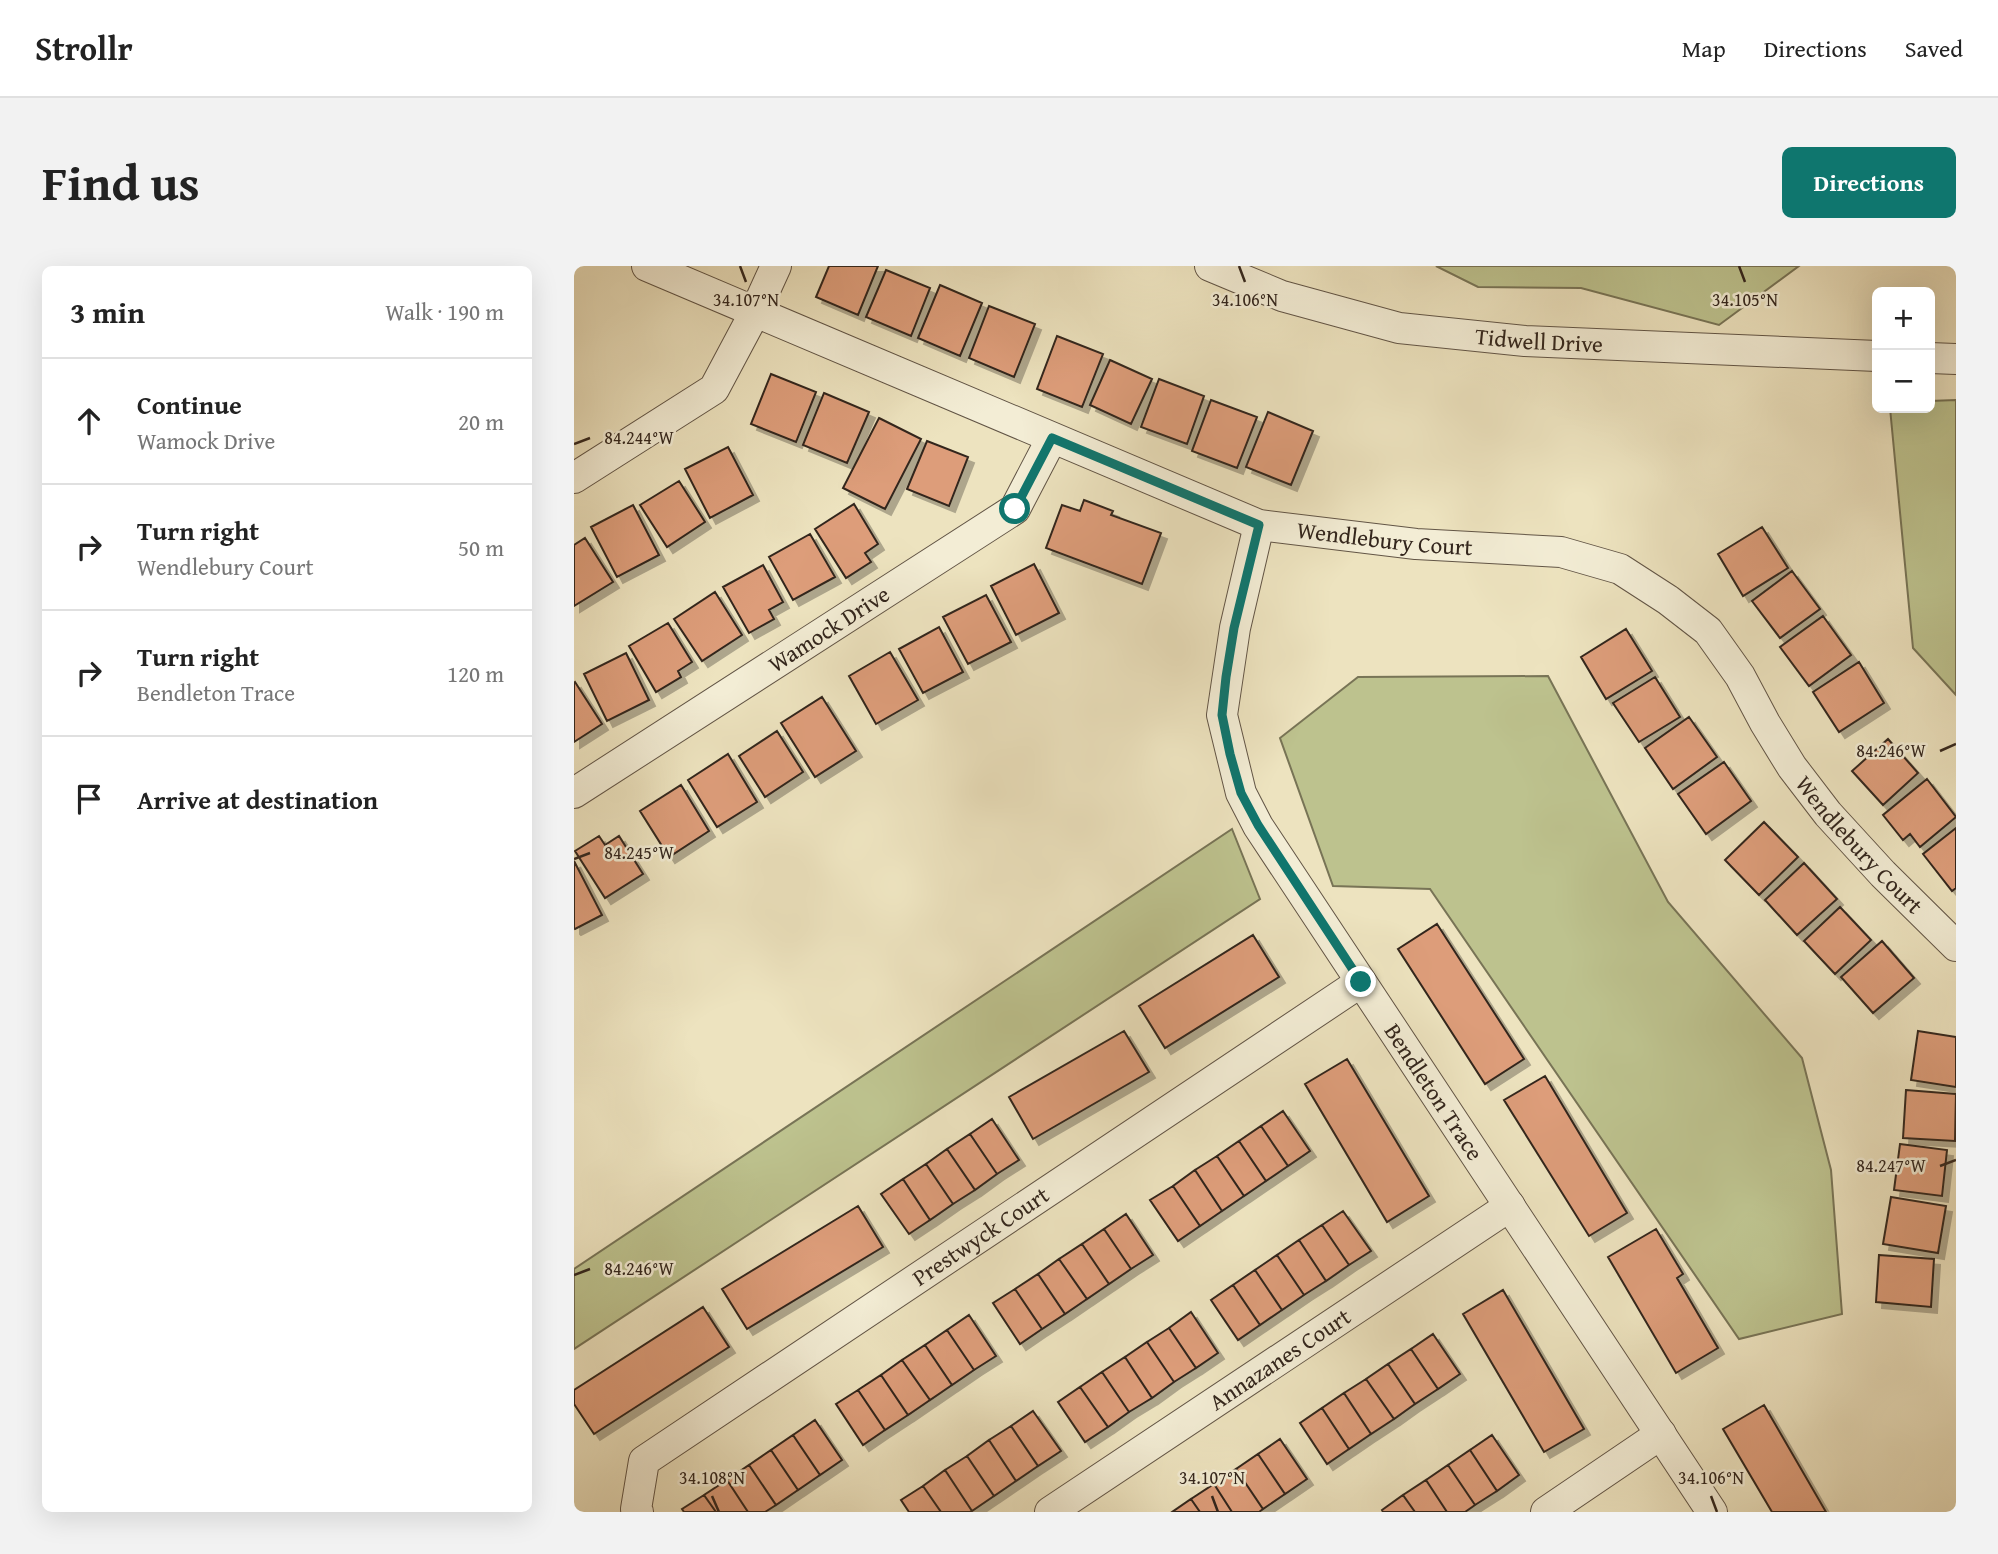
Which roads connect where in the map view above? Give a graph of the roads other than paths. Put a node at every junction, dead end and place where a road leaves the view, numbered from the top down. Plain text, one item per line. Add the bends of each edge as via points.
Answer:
1 (647, 266) edge
2 (776, 266) edge
3 (1210, 266) edge
4 (755, 312) junction
5 (1872, 356) edge
6 (1935, 358) edge
7 (1956, 359) edge
8 (1052, 438) junction
9 (574, 478) edge
10 (1259, 525) junction
11 (574, 793) edge
12 (1956, 946) edge
13 (1361, 982) junction
14 (1510, 1206) junction
15 (1661, 1434) junction
16 (638, 1512) edge
17 (1050, 1512) edge
18 (1546, 1512) edge
19 (1712, 1512) edge

1 - 4 street, Wendlebury Court
2 - 4 street
3 - 5 street, Tidwell Drive via 1282,296 1399,328 1525,341
4 - 8 street, Wendlebury Court
4 - 9 street via 714,389
6 - 7 street
8 - 10 street, Wendlebury Court
8 - 11 street, Wamock Drive via 1015,509
10 - 12 street, Wendlebury Court via 1416,544 1561,552 1620,569 1709,631 1792,766 1828,814
10 - 13 street, Bendleton Trace via 1226,677 1222,715 1230,754 1241,793 1258,825
13 - 14 street, Bendleton Trace
13 - 16 street, Prestwyck Court via 644,1461
14 - 15 street, Bendleton Trace
14 - 17 street, Annazanes Court
15 - 18 street
15 - 19 street, Bendleton Trace

